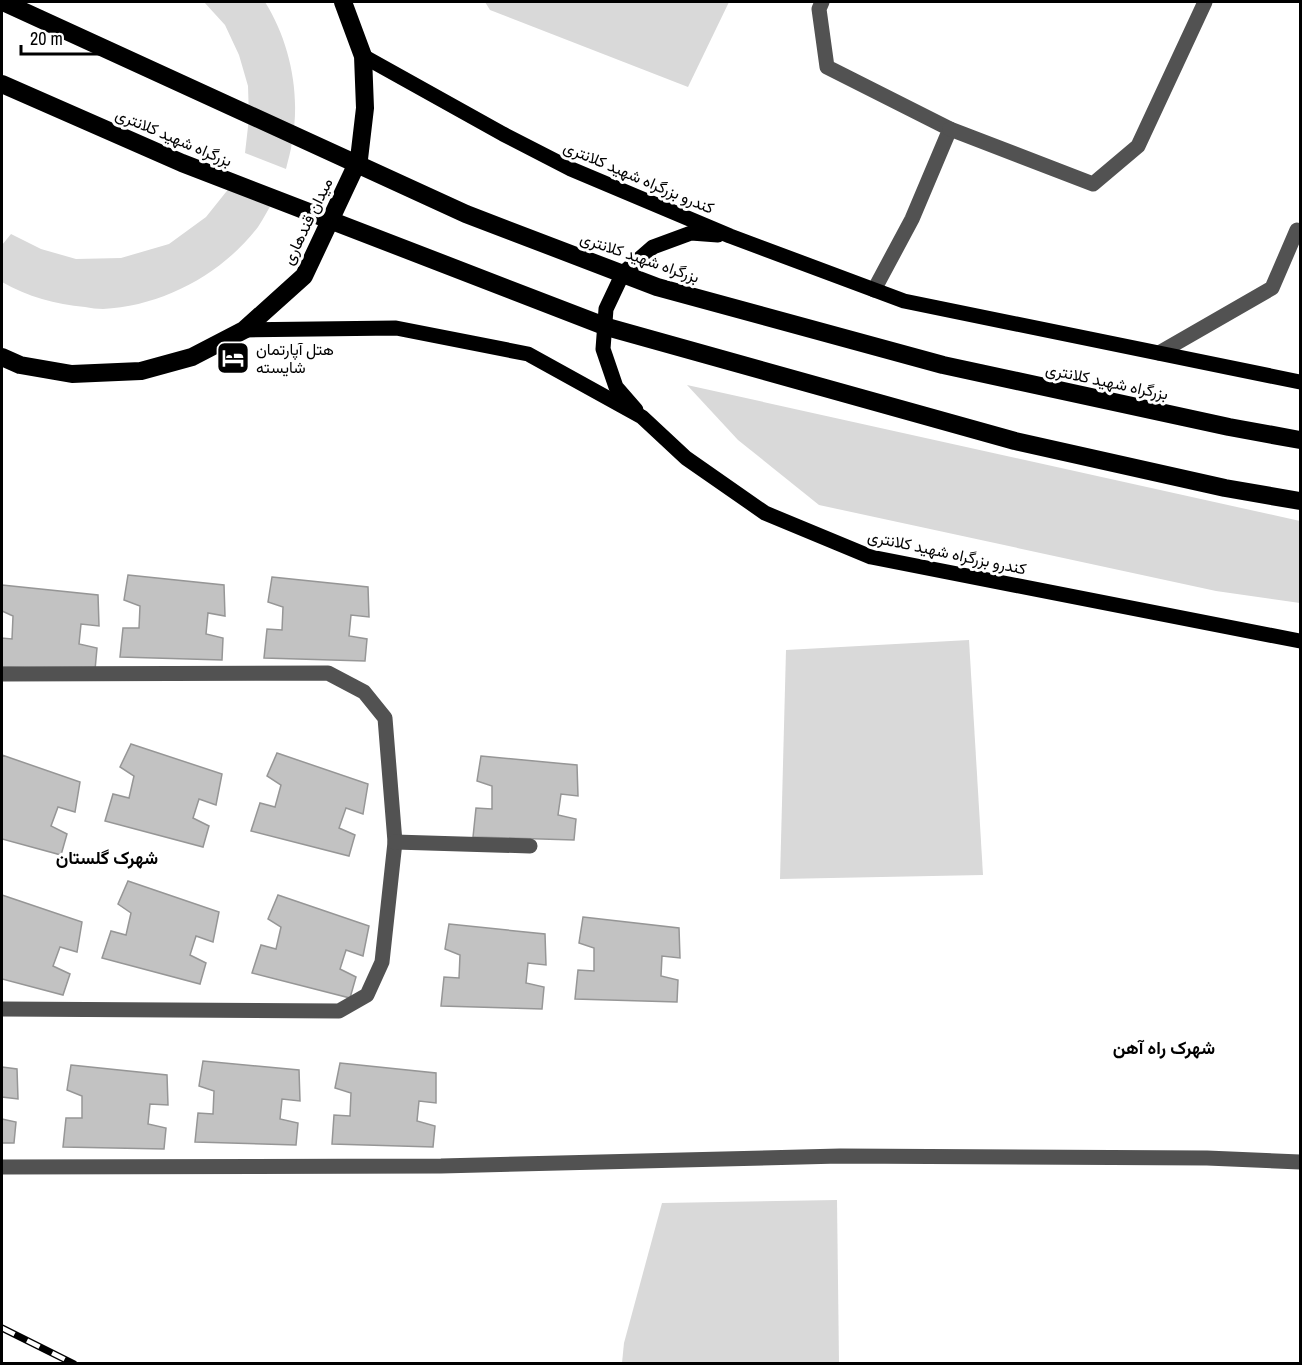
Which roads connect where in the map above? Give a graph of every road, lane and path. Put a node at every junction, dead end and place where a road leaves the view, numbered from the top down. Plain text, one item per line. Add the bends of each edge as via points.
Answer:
1 (3, 2) edge
2 (343, 2) edge
3 (822, 2) edge
4 (1205, 2) edge
5 (363, 56) junction
6 (2, 84) edge
7 (950, 129) junction
8 (1300, 231) edge
9 (730, 236) junction
10 (874, 290) junction
11 (244, 330) junction
12 (1159, 353) junction
13 (2, 357) edge
14 (20, 365) junction
15 (2, 370) edge
16 (1300, 382) edge
17 (642, 417) junction
18 (1300, 440) edge
19 (1300, 501) edge
20 (1300, 641) edge
21 (2, 674) edge
22 (395, 842) junction
23 (530, 846) dead end
24 (2, 1009) edge
25 (1300, 1162) edge
26 (2, 1167) edge

1 - 18 highway, بزرگراه شهید کلانتری via 466,214 657,287 943,365
2 - 5 highway, میدان قندهاری
3 - 7 street via 819,9 827,67
4 - 7 street via 1138,146 1093,184
5 - 9 main road, کندرو بزرگراه شهید کلانتری via 571,169
5 - 11 highway, میدان قندهاری via 365,108 359,159 304,276
6 - 19 highway, بزرگراه شهید کلانتری via 182,163 607,327 1015,441
7 - 10 street via 912,219
8 - 12 street via 1297,230 1272,288
9 - 10 main road, کندرو بزرگراه شهید کلانتری
9 - 17 main road via 691,234 672,240 653,247 623,273 606,309 603,349 616,387
10 - 12 main road, کندرو بزرگراه شهید کلانتری via 904,302
11 - 14 highway, میدان قندهاری via 192,357 141,371 72,374
11 - 17 main road, کندرو بزرگراه شهید کلانتری via 396,328 528,354
12 - 16 main road, کندرو بزرگراه شهید کلانتری
13 - 14 highway, میدان قندهاری
14 - 15 highway
17 - 20 main road, کندرو بزرگراه شهید کلانتری via 686,458 765,513 871,557
21 - 22 street via 328,673 364,692 385,718
22 - 23 street
22 - 24 street via 382,962 367,995 339,1011
25 - 26 street via 840,1156 441,1166

